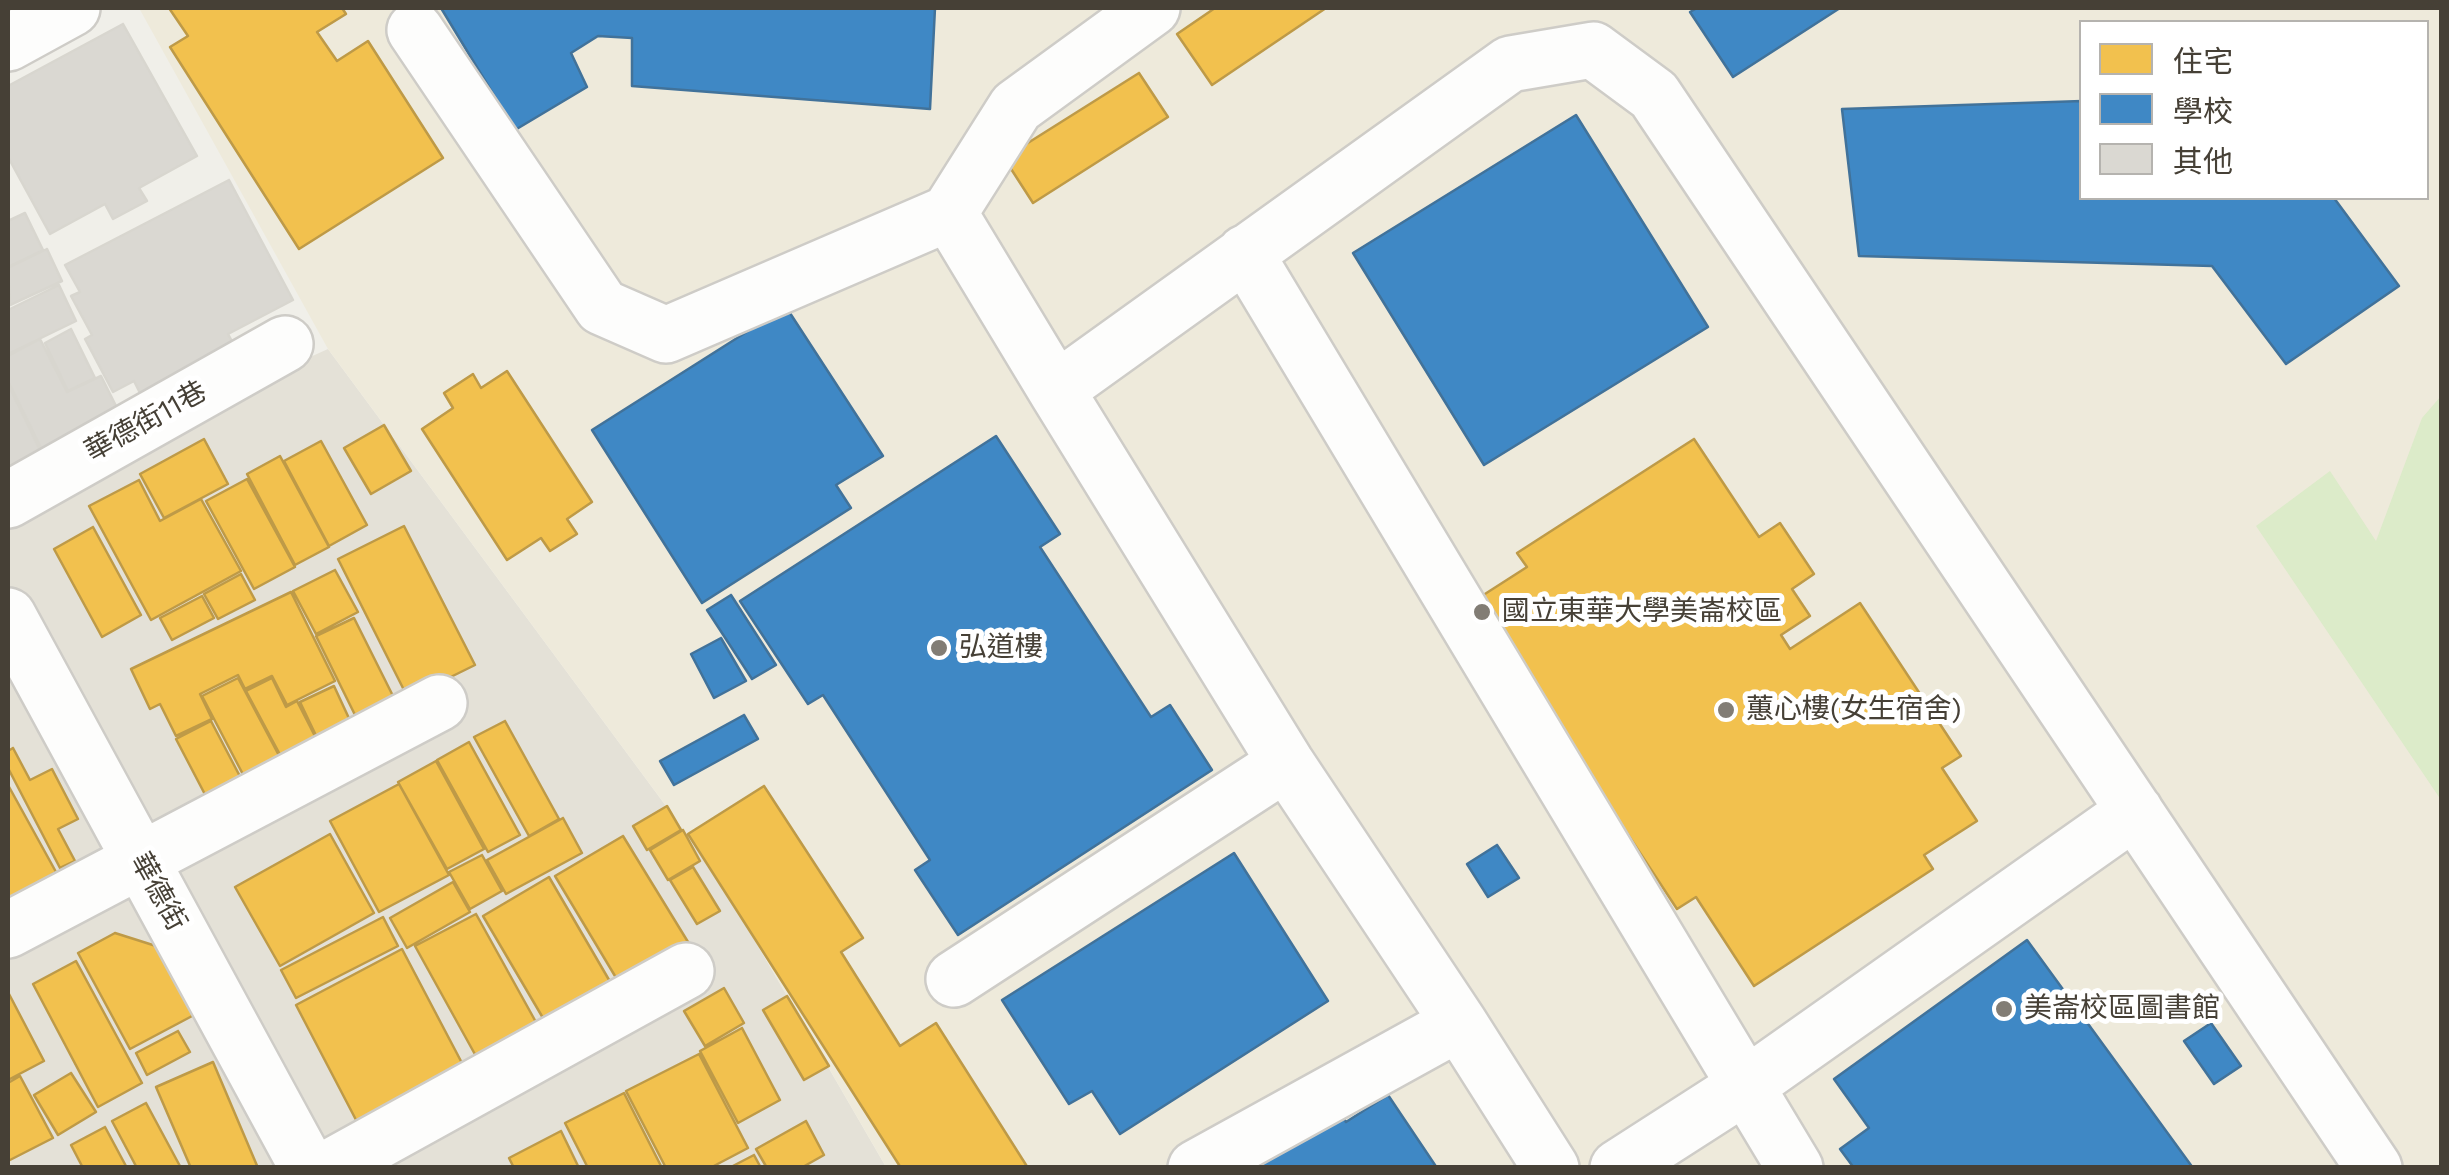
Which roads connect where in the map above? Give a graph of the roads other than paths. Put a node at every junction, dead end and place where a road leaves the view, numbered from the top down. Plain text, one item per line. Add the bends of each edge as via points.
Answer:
1 (72, 8) edge
2 (1152, 8) edge
3 (415, 30) dead end
4 (8, 43) edge
5 (949, 213) junction
6 (1245, 253) junction
7 (285, 344) dead end
8 (1056, 390) junction
9 (8, 500) edge
10 (8, 616) edge
11 (439, 703) dead end
12 (1286, 763) junction
13 (2135, 811) junction
14 (140, 860) junction
15 (8, 930) edge
16 (686, 971) dead end
17 (954, 979) dead end
18 (1460, 1024) junction
19 (1744, 1087) junction
20 (308, 1168) edge
21 (328, 1168) edge
22 (1196, 1168) edge
23 (1550, 1168) edge
24 (1618, 1168) edge
25 (1796, 1168) edge
26 (2374, 1168) edge

1 - 4 street
2 - 5 street via 1016,107
3 - 5 street via 602,307 666,335
5 - 8 street
6 - 8 street
6 - 13 street via 1510,64 1593,50 1654,95
6 - 19 street
7 - 9 street, 華德街11巷
8 - 12 street
10 - 14 street, 華德街
11 - 14 street
12 - 17 street
12 - 18 street
13 - 19 street
13 - 26 street
14 - 15 street
14 - 20 street, 華德街
16 - 21 street
18 - 22 street
18 - 23 street
19 - 24 street
19 - 25 street

